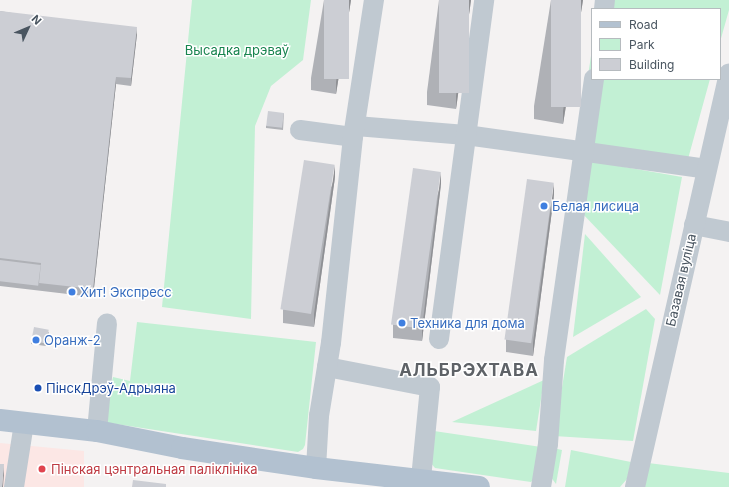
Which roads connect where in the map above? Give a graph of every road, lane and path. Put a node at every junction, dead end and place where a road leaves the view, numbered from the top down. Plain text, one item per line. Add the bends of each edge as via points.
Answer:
1 (374, 0) edge
2 (484, 0) edge
3 (729, 74) edge
4 (594, 80) edge
5 (725, 106) edge
6 (300, 130) dead end
7 (354, 132) junction
8 (466, 135) junction
9 (583, 151) junction
10 (707, 169) junction
11 (694, 225) junction
12 (729, 232) edge
13 (107, 323) dead end
14 (439, 340) dead end
15 (327, 368) junction
16 (0, 420) edge
17 (24, 423) junction
18 (97, 431) junction
19 (316, 468) junction
20 (421, 479) junction
21 (14, 487) edge
22 (479, 487) edge
23 (541, 487) edge
24 (635, 487) edge

1 - 7 street
2 - 8 street
3 - 5 street, Базавая вуліца
4 - 9 street
5 - 10 street, Базавая вуліца
6 - 7 street
7 - 8 street
7 - 15 street
8 - 9 street
8 - 14 street
9 - 10 street
9 - 23 street via 554,360 548,444
10 - 11 street, Базавая вуліца
11 - 12 street
11 - 24 street, Базавая вуліца
13 - 18 street
15 - 19 street via 319,416
15 - 20 street via 430,386
16 - 17 main road
17 - 18 main road
17 - 21 street
18 - 19 main road via 182,448
19 - 20 main road
20 - 22 main road

